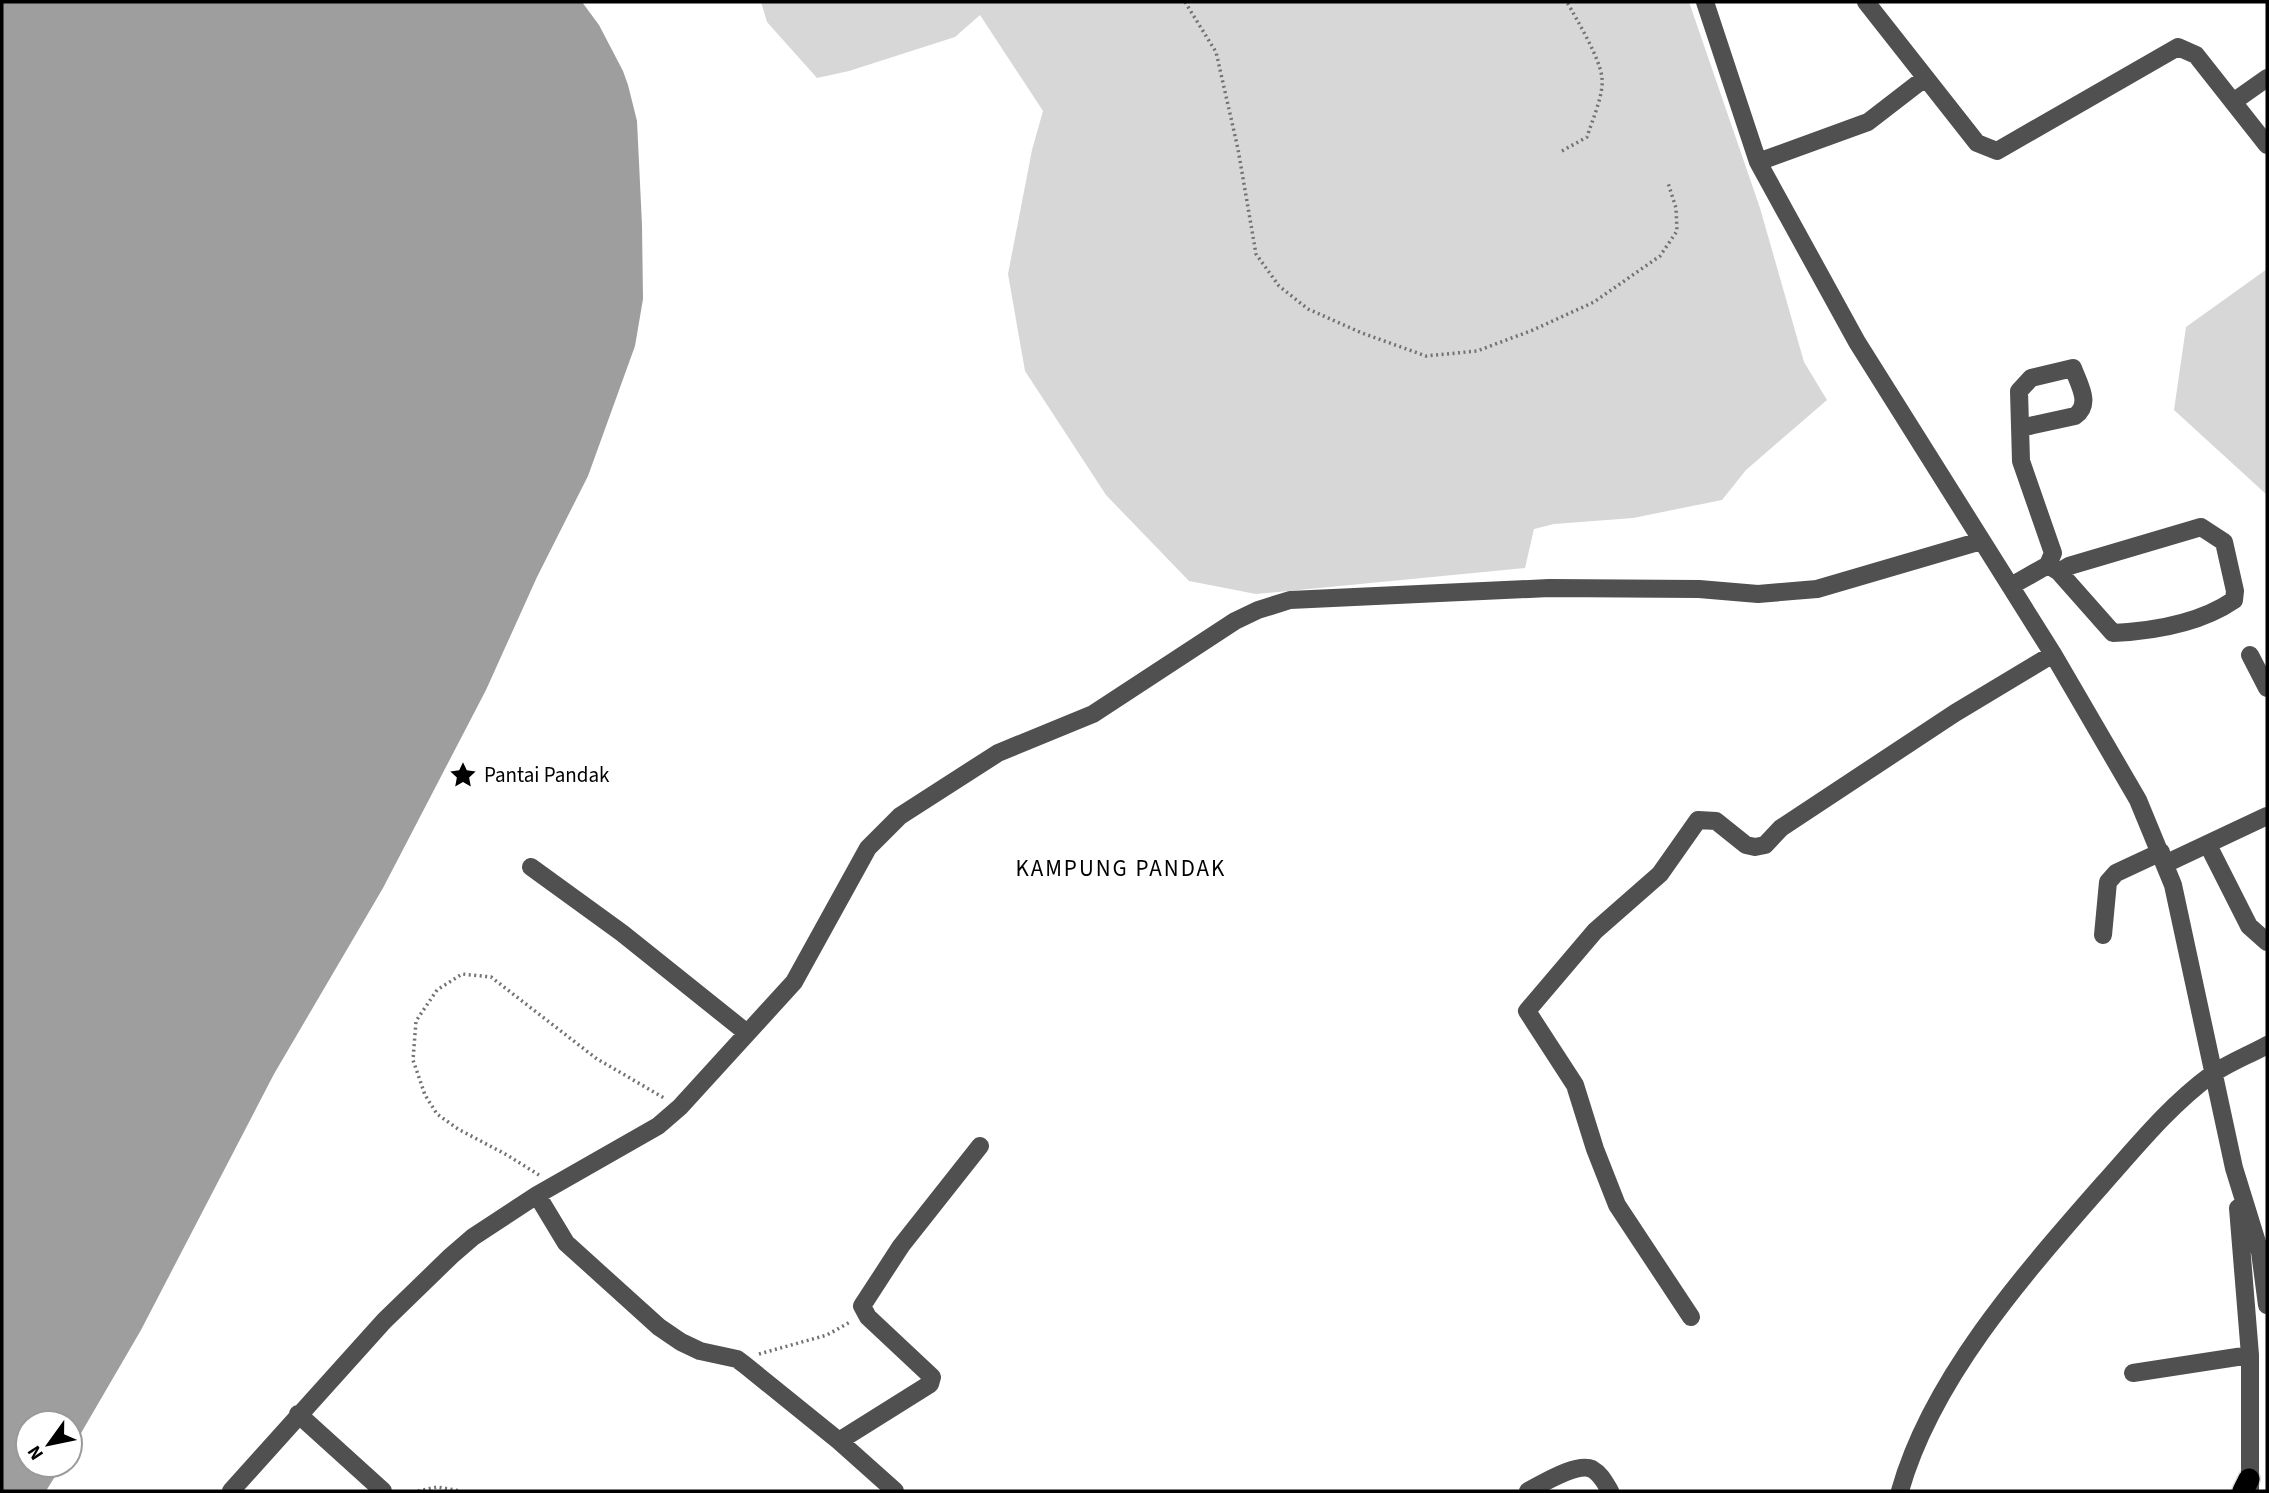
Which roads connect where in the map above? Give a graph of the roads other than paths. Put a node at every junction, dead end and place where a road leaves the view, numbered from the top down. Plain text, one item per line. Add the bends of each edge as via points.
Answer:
1 (1705, 2) edge
2 (1866, 2) edge
3 (1925, 78) junction
4 (2267, 78) edge
5 (2233, 102) junction
6 (2267, 145) edge
7 (1758, 162) junction
8 (2020, 428) dead end
9 (1981, 541) junction
10 (2054, 569) junction
11 (2011, 586) junction
12 (2053, 654) junction
13 (2250, 655) dead end
14 (2267, 688) edge
15 (2267, 816) edge
16 (2208, 845) junction
17 (2163, 858) junction
18 (531, 867) dead end
19 (2103, 934) dead end
20 (2267, 942) edge
21 (747, 1033) junction
22 (2267, 1045) edge
23 (2213, 1074) junction
24 (980, 1146) dead end
25 (2234, 1168) junction
26 (537, 1195) junction
27 (2267, 1305) edge
28 (1691, 1317) dead end
29 (2249, 1355) junction
30 (2133, 1373) dead end
31 (298, 1414) junction
32 (839, 1441) junction
33 (2247, 1487) edge
34 (231, 1491) edge
35 (383, 1491) edge
36 (895, 1491) edge
37 (1528, 1491) edge
38 (1610, 1491) edge
39 (1900, 1491) edge

1 - 7 street
2 - 3 street
3 - 5 street via 1977,143 1997,151 2178,47 2196,55
3 - 7 street via 1868,122
4 - 5 street
5 - 6 street
7 - 9 street via 1857,342
8 - 10 street via 2021,461 2053,553
9 - 11 street
9 - 21 street via 1818,589 1758,594 1549,588 1290,600 1258,610 1094,714 998,753 900,816 868,848 794,982
10 - 10 street via 2201,527 2224,542 2234,600 2172,625 2113,633
10 - 11 street
11 - 12 street
12 - 17 street via 2138,800
12 - 28 street via 1781,828 1765,845 1746,845 1716,821 1698,820 1660,874 1595,931 1527,1011 1575,1085 1617,1205
13 - 14 street
15 - 16 street
16 - 17 street
16 - 20 street via 2249,926
17 - 19 street via 2116,873 2108,882
17 - 23 street via 2173,885
18 - 21 street
21 - 26 street via 657,1126
22 - 23 street
23 - 25 street
23 - 39 street via 2167,1112 1996,1313 1942,1392
24 - 32 street via 901,1246 862,1306 932,1377 930,1384
25 - 27 street via 2260,1252
25 - 29 street
26 - 31 street via 451,1256
26 - 32 street via 573,1250 659,1327 700,1351 737,1359
29 - 30 street
29 - 33 street
31 - 34 street
31 - 35 street
32 - 36 street
37 - 38 street via 1584,1467 1602,1477

